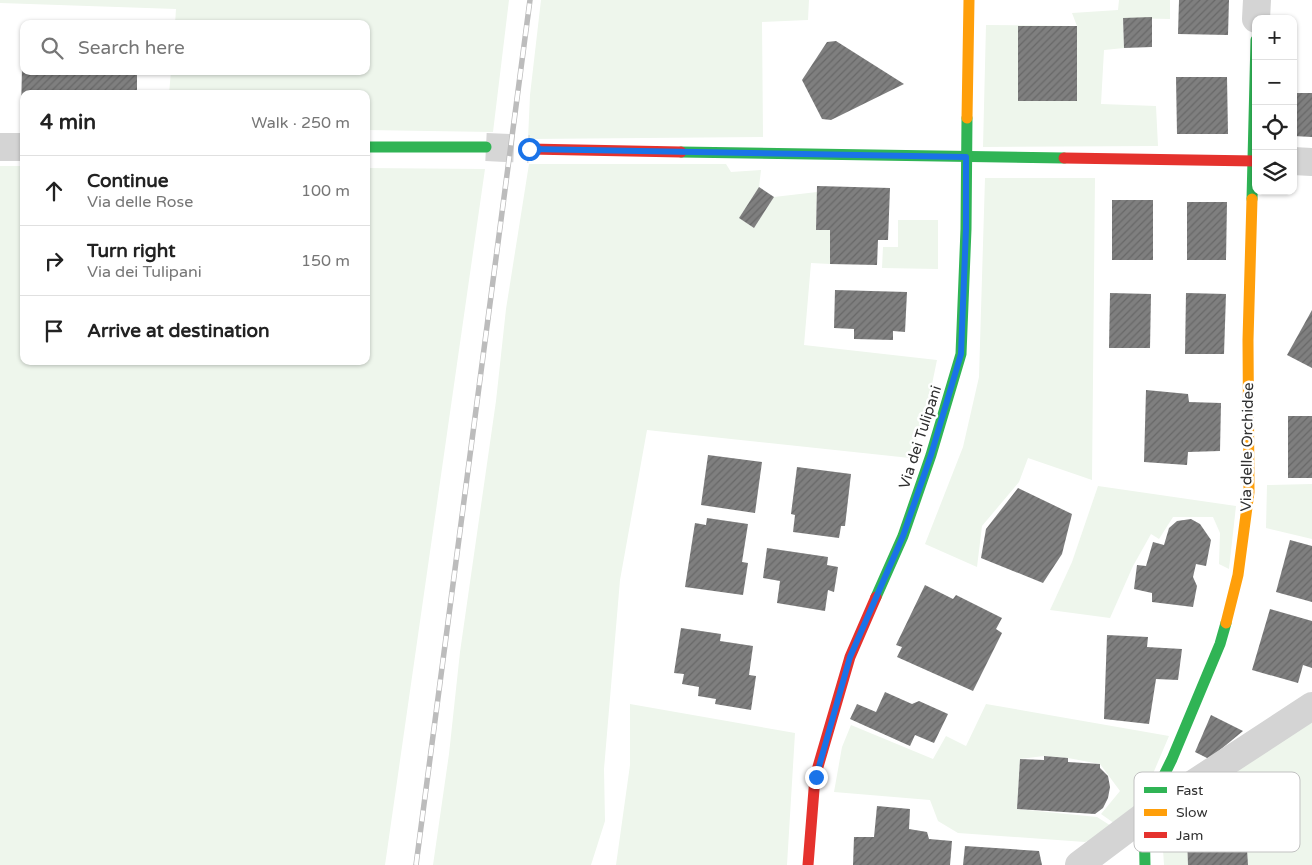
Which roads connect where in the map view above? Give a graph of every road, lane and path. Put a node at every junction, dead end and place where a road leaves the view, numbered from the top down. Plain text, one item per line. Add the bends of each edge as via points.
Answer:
1 (968, 0) edge
2 (1257, 0) edge
3 (1256, 15) edge
4 (1256, 60) edge
5 (486, 146) tunnel mouth
6 (0, 147) edge
7 (20, 147) edge
8 (370, 147) edge
9 (529, 149) tunnel mouth
10 (1254, 150) edge
11 (966, 157) junction
12 (1252, 161) edge
13 (1297, 161) edge
14 (1312, 162) edge
15 (1253, 195) edge
16 (1312, 706) edge
17 (1166, 772) edge
18 (1211, 772) edge
19 (1134, 824) edge
20 (1145, 852) edge
21 (808, 865) edge
22 (1079, 865) edge
23 (1145, 865) edge

1 - 11 street, Via dei Tulipani
2 - 3 street
4 - 10 street, Via delle Orchidee
5 - 8 street
6 - 7 street
9 - 11 street
11 - 12 street
11 - 21 street, Via dei Tulipani via 961,354 903,536 850,657 816,777
13 - 14 street
15 - 17 street, Via delle Orchidee via 1248,340 1249,492 1238,575 1220,644
16 - 18 street
19 - 22 street
20 - 23 street, Via delle Orchidee

